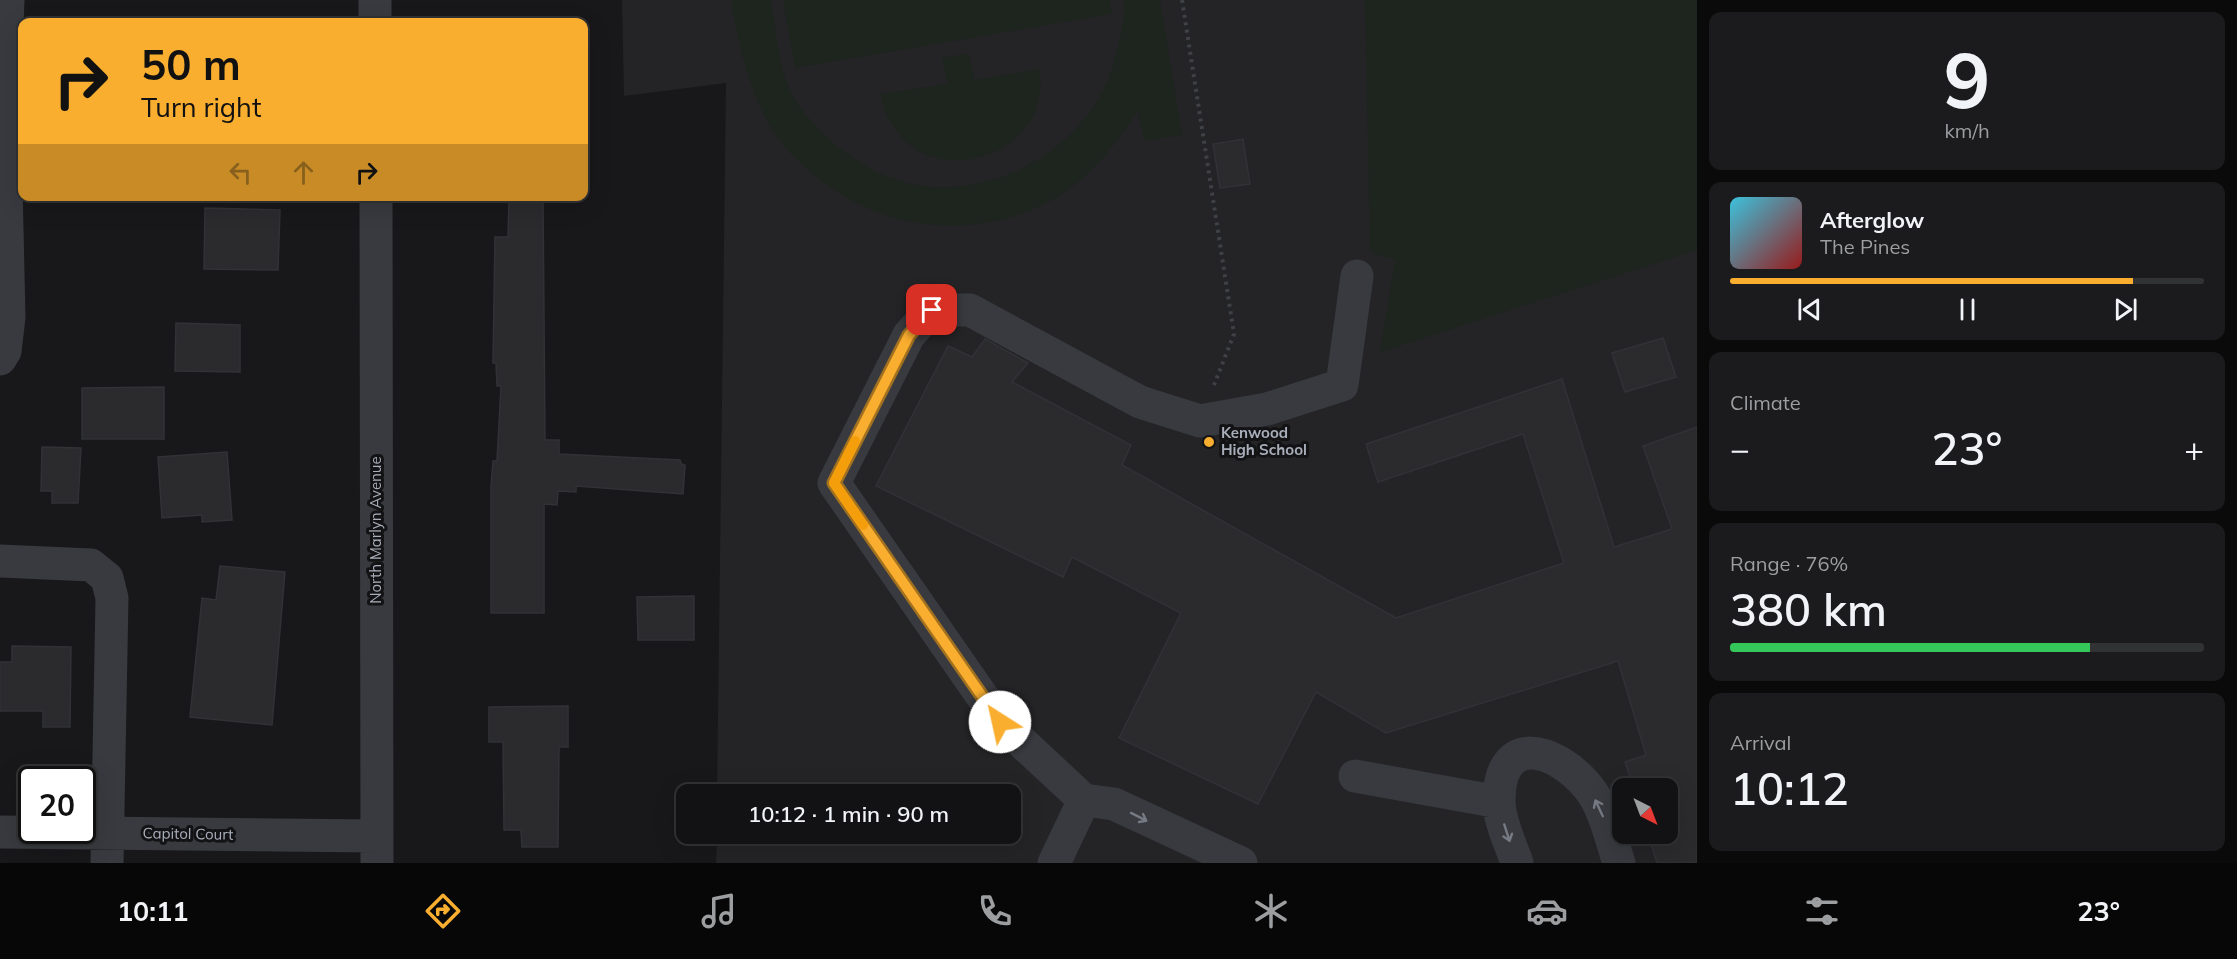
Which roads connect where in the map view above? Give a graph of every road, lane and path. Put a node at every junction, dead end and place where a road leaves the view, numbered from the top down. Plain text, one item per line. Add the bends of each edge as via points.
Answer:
1 (8, 0) edge
2 (375, 0) edge
3 (1182, 0) edge
4 (375, 18) edge
5 (2, 97) edge
6 (375, 201) edge
7 (1357, 276) dead end
8 (0, 359) edge
9 (1200, 421) junction
10 (0, 561) edge
11 (1355, 776) dead end
12 (1084, 800) junction
13 (1499, 802) junction
14 (0, 832) edge
15 (107, 848) edge
16 (377, 849) edge
17 (1054, 863) edge
18 (1241, 863) edge
19 (1517, 863) edge
20 (1619, 863) edge

1 - 5 street
2 - 4 street
3 - 9 path via 1234,334
5 - 8 street via 9,317 5,351
6 - 16 street, North Marlyn Avenue
7 - 9 street via 1342,386 1267,409
9 - 12 street via 1140,402 970,310 932,310 909,335 834,483 1000,722
10 - 15 street via 91,565 107,578 111,598
11 - 13 street
12 - 17 street
12 -> 18 street via 1114,804
13 -> 19 street
20 -> 13 street via 1600,807 1588,787 1555,758 1537,751 1517,757 1505,770
14 - 15 street, Capitol Court
15 - 16 street, Capitol Court

